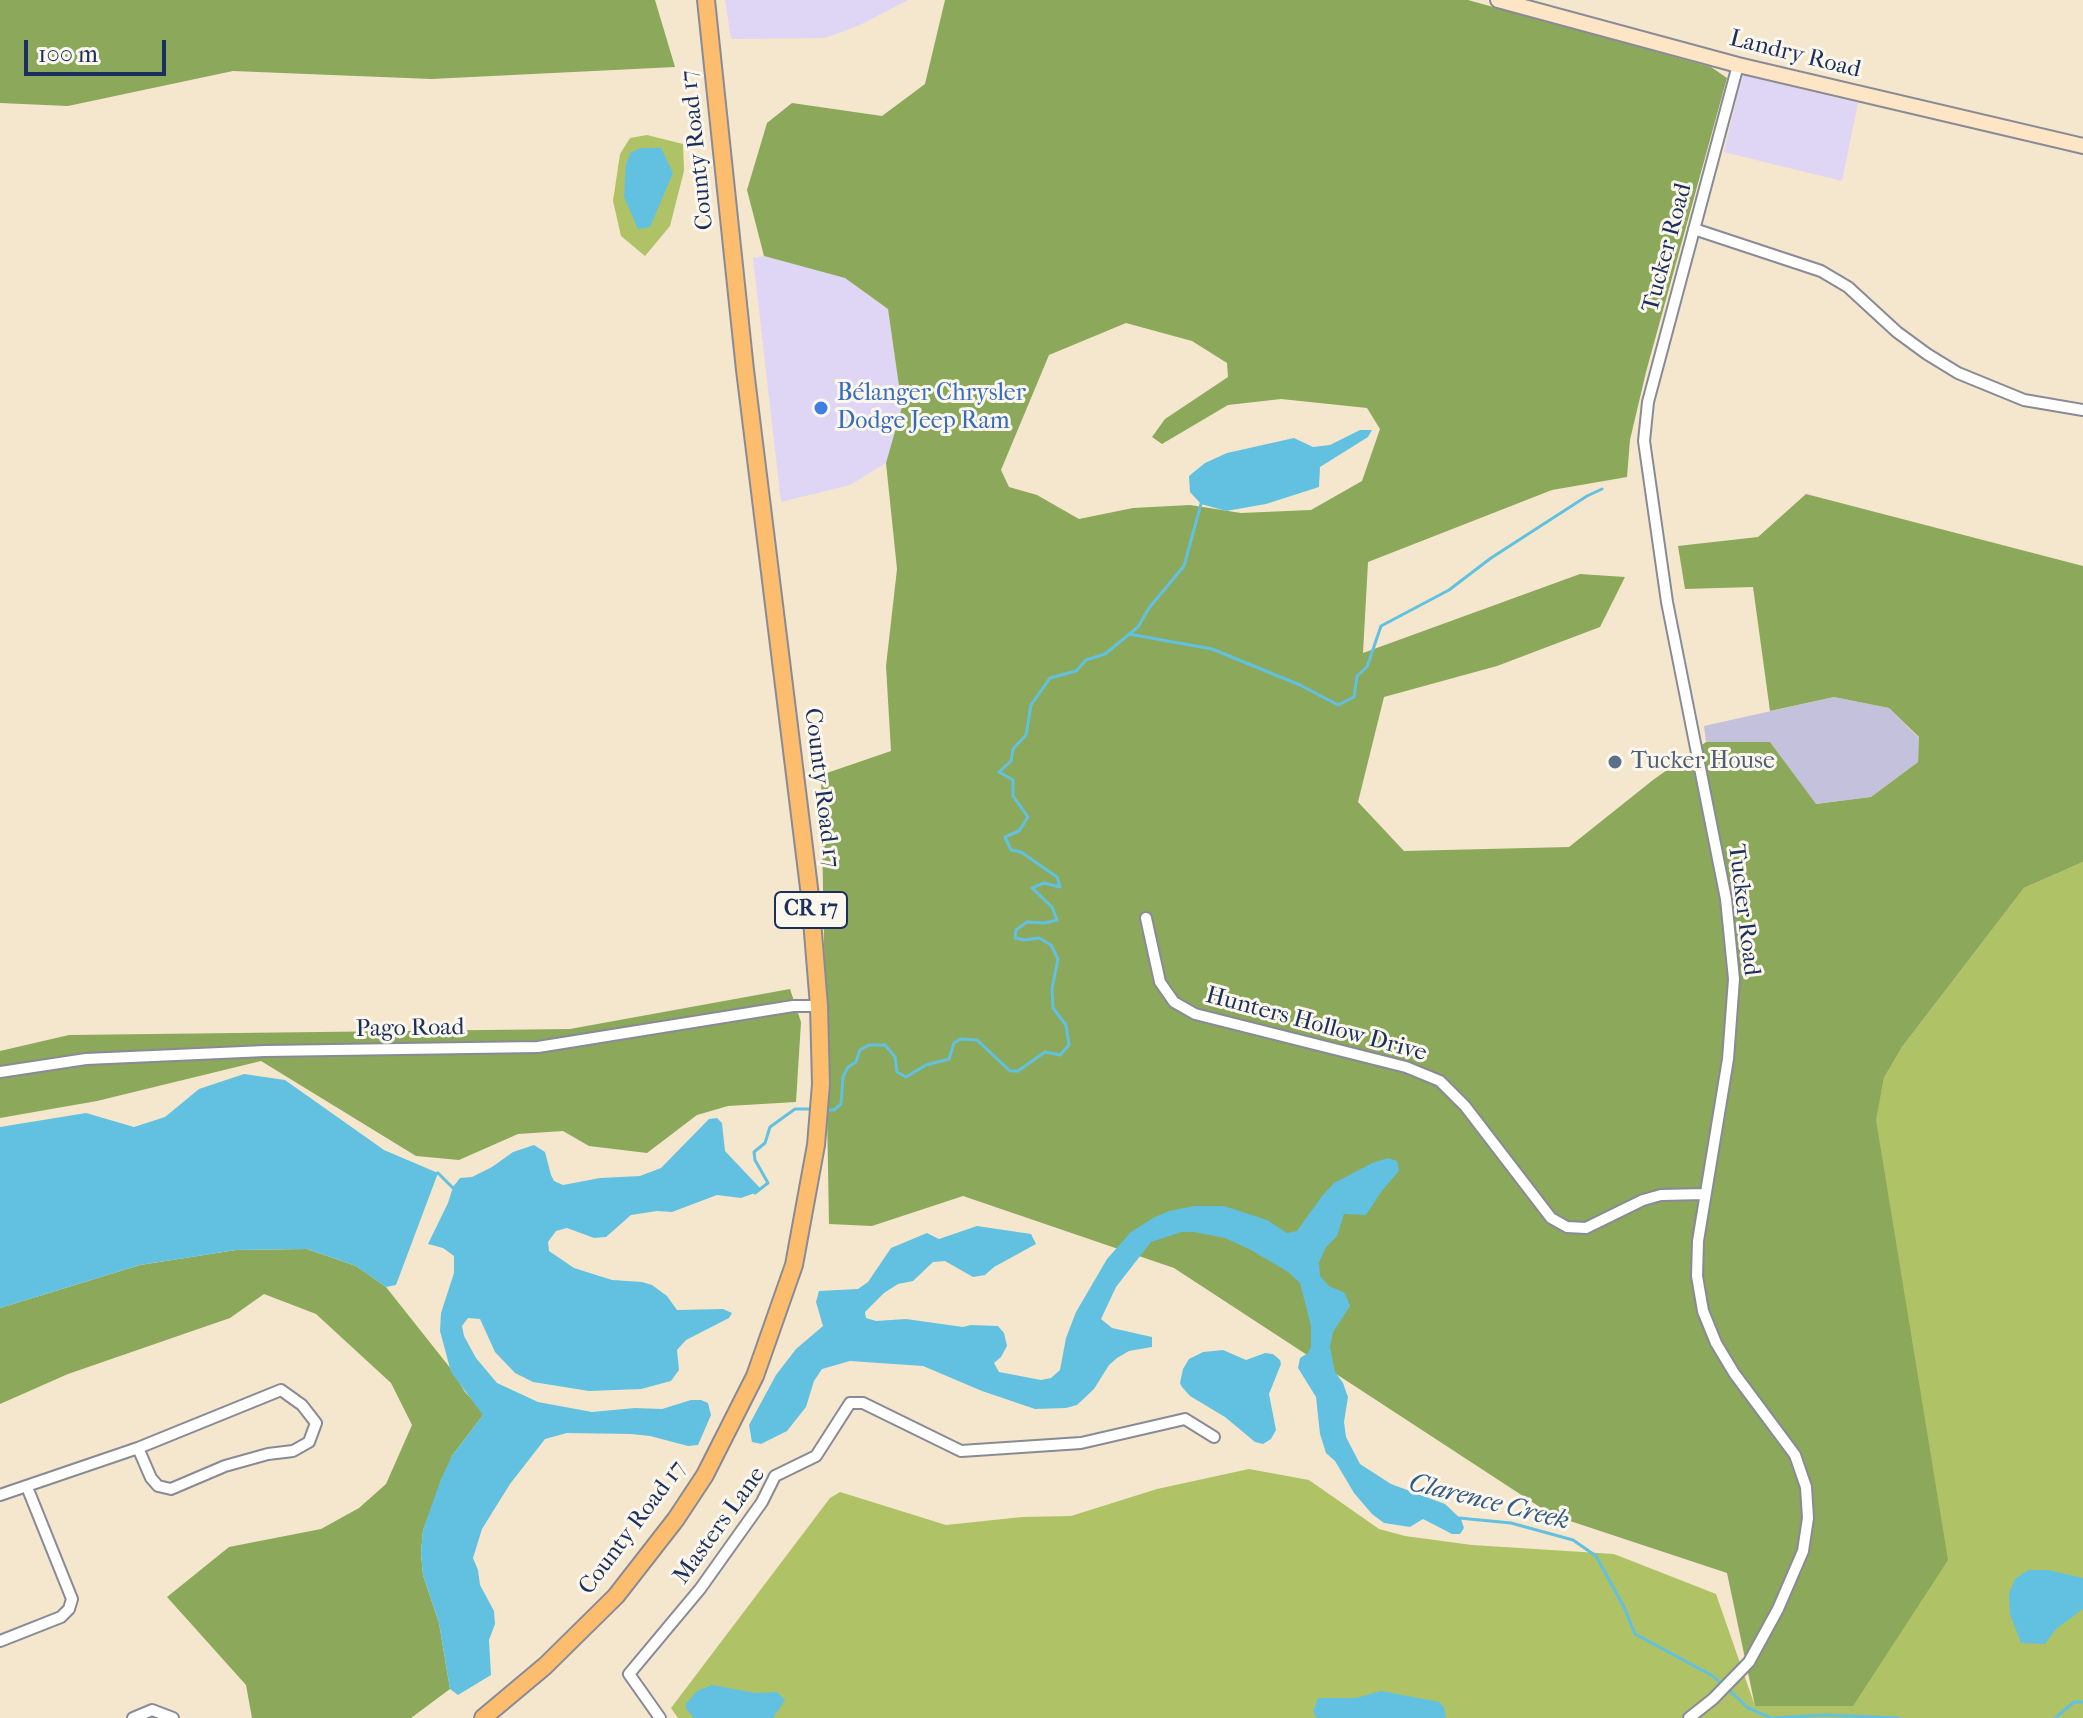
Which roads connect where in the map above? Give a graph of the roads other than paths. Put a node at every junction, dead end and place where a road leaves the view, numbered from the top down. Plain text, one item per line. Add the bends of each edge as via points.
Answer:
1 (706, 0) edge
2 (1498, 0) edge
3 (1738, 65) junction
4 (2083, 146) edge
5 (1694, 229) junction
6 (2083, 410) edge
7 (1146, 918) dead end
8 (819, 1006) junction
9 (0, 1072) edge
10 (1705, 1194) junction
11 (1214, 1437) dead end
12 (138, 1448) junction
13 (27, 1487) junction
14 (0, 1495) edge
15 (0, 1641) edge
16 (1698, 1716) edge
17 (133, 1718) edge
18 (173, 1718) edge
19 (483, 1718) edge
20 (660, 1718) edge

1 - 8 main road, County Road 17 / CR 17
2 - 3 main road, Landry Road
3 - 4 main road, Landry Road
3 - 5 street, Tucker Road
5 - 6 street via 1821,271 1958,373 2024,400
5 - 10 street, Tucker Road via 1648,402 1644,441 1667,602 1726,899 1734,979 1728,1059
7 - 10 street, Hunters Hollow Drive via 1160,982 1174,1002 1195,1014 1406,1067 1440,1081 1551,1218 1567,1227 1586,1228 1661,1195
8 - 9 street, Pago Road via 538,1047 86,1059
8 - 19 main road, County Road 17 / CR 17 via 821,1084 807,1207 794,1265 755,1376 705,1475 616,1596
10 - 16 street, Tucker Road via 1697,1276 1703,1311 1734,1373 1795,1455 1806,1487 1808,1518 1803,1551 1749,1662
11 - 20 street, Masters Lane via 1185,1419 1081,1443 961,1451 863,1403 850,1403 816,1456 775,1476 700,1589 629,1674
12 - 12 street via 281,1390 316,1423 309,1442 293,1451 225,1466 171,1489 151,1478
12 - 13 street
13 - 14 street
13 - 15 street via 72,1599 61,1617
17 - 18 street via 152,1710

